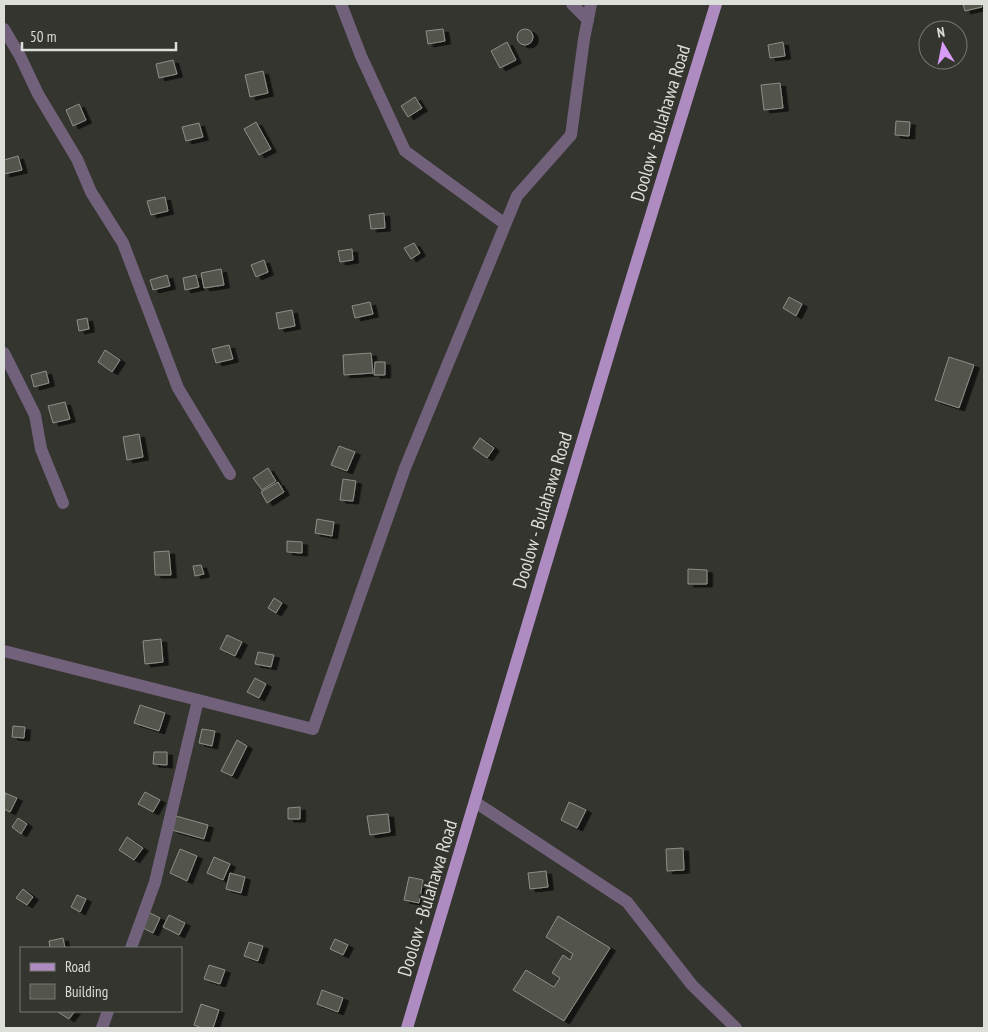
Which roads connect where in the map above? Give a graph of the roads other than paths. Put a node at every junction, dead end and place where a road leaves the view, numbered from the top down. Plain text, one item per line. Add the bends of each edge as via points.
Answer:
1 (341, 4) edge
2 (572, 4) edge
3 (591, 4) edge
4 (716, 4) edge
5 (588, 20) junction
6 (4, 29) edge
7 (506, 224) junction
8 (4, 353) edge
9 (230, 474) dead end
10 (63, 503) dead end
11 (4, 651) edge
12 (198, 700) junction
13 (475, 802) junction
14 (131, 947) edge
15 (108, 1012) edge
16 (102, 1028) edge
17 (407, 1028) edge
18 (736, 1028) edge

1 - 7 street via 405,152
2 - 5 street
3 - 5 street
4 - 13 main road, Doolow - Bulahawa Road
5 - 7 street via 571,135 517,196
6 - 9 street via 77,159 91,192 123,243 178,388
7 - 12 street via 406,468 313,730
8 - 10 street via 35,415 41,449
11 - 12 street
12 - 14 street via 155,882
13 - 17 main road, Doolow - Bulahawa Road
13 - 18 street via 627,902 692,985
15 - 16 street

